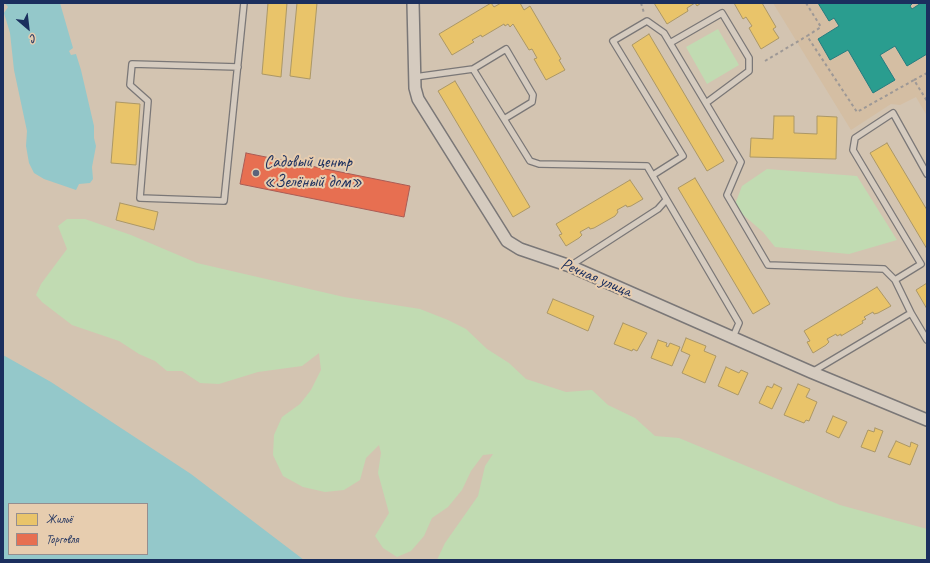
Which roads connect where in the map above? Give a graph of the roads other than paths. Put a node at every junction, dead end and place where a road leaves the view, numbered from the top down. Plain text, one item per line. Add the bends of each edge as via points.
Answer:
1 (244, 3) edge
2 (413, 3) edge
3 (670, 43) junction
4 (238, 67) junction
5 (473, 69) junction
6 (415, 77) junction
7 (706, 103) junction
8 (504, 119) junction
9 (927, 174) edge
10 (653, 175) junction
11 (666, 200) junction
12 (570, 266) junction
13 (894, 280) junction
14 (911, 312) junction
15 (733, 337) junction
16 (927, 340) edge
17 (812, 372) junction
18 (927, 420) edge

1 - 4 lane
2 - 6 street, Речная улица
3 - 7 lane
3 - 7 lane via 722,13 749,58 749,71
3 - 10 lane via 664,33 647,21 612,41 683,156
4 - 4 lane via 132,64 130,85 148,101 140,198 224,201
5 - 6 lane
5 - 8 lane
5 - 8 lane via 506,50 533,95 532,102
6 - 12 street, Речная улица via 418,99 507,241 520,249
7 - 13 lane via 741,162 727,195 768,264 884,269
8 - 10 lane via 530,161 539,164 647,166
9 - 13 lane via 893,113 855,138 853,150 921,264
10 - 11 lane
11 - 12 lane via 658,210
11 - 15 lane via 739,323
12 - 15 street, Речная улица
13 - 14 lane
14 - 16 lane
14 - 17 lane
15 - 17 street, Речная улица
17 - 18 street, Речная улица

